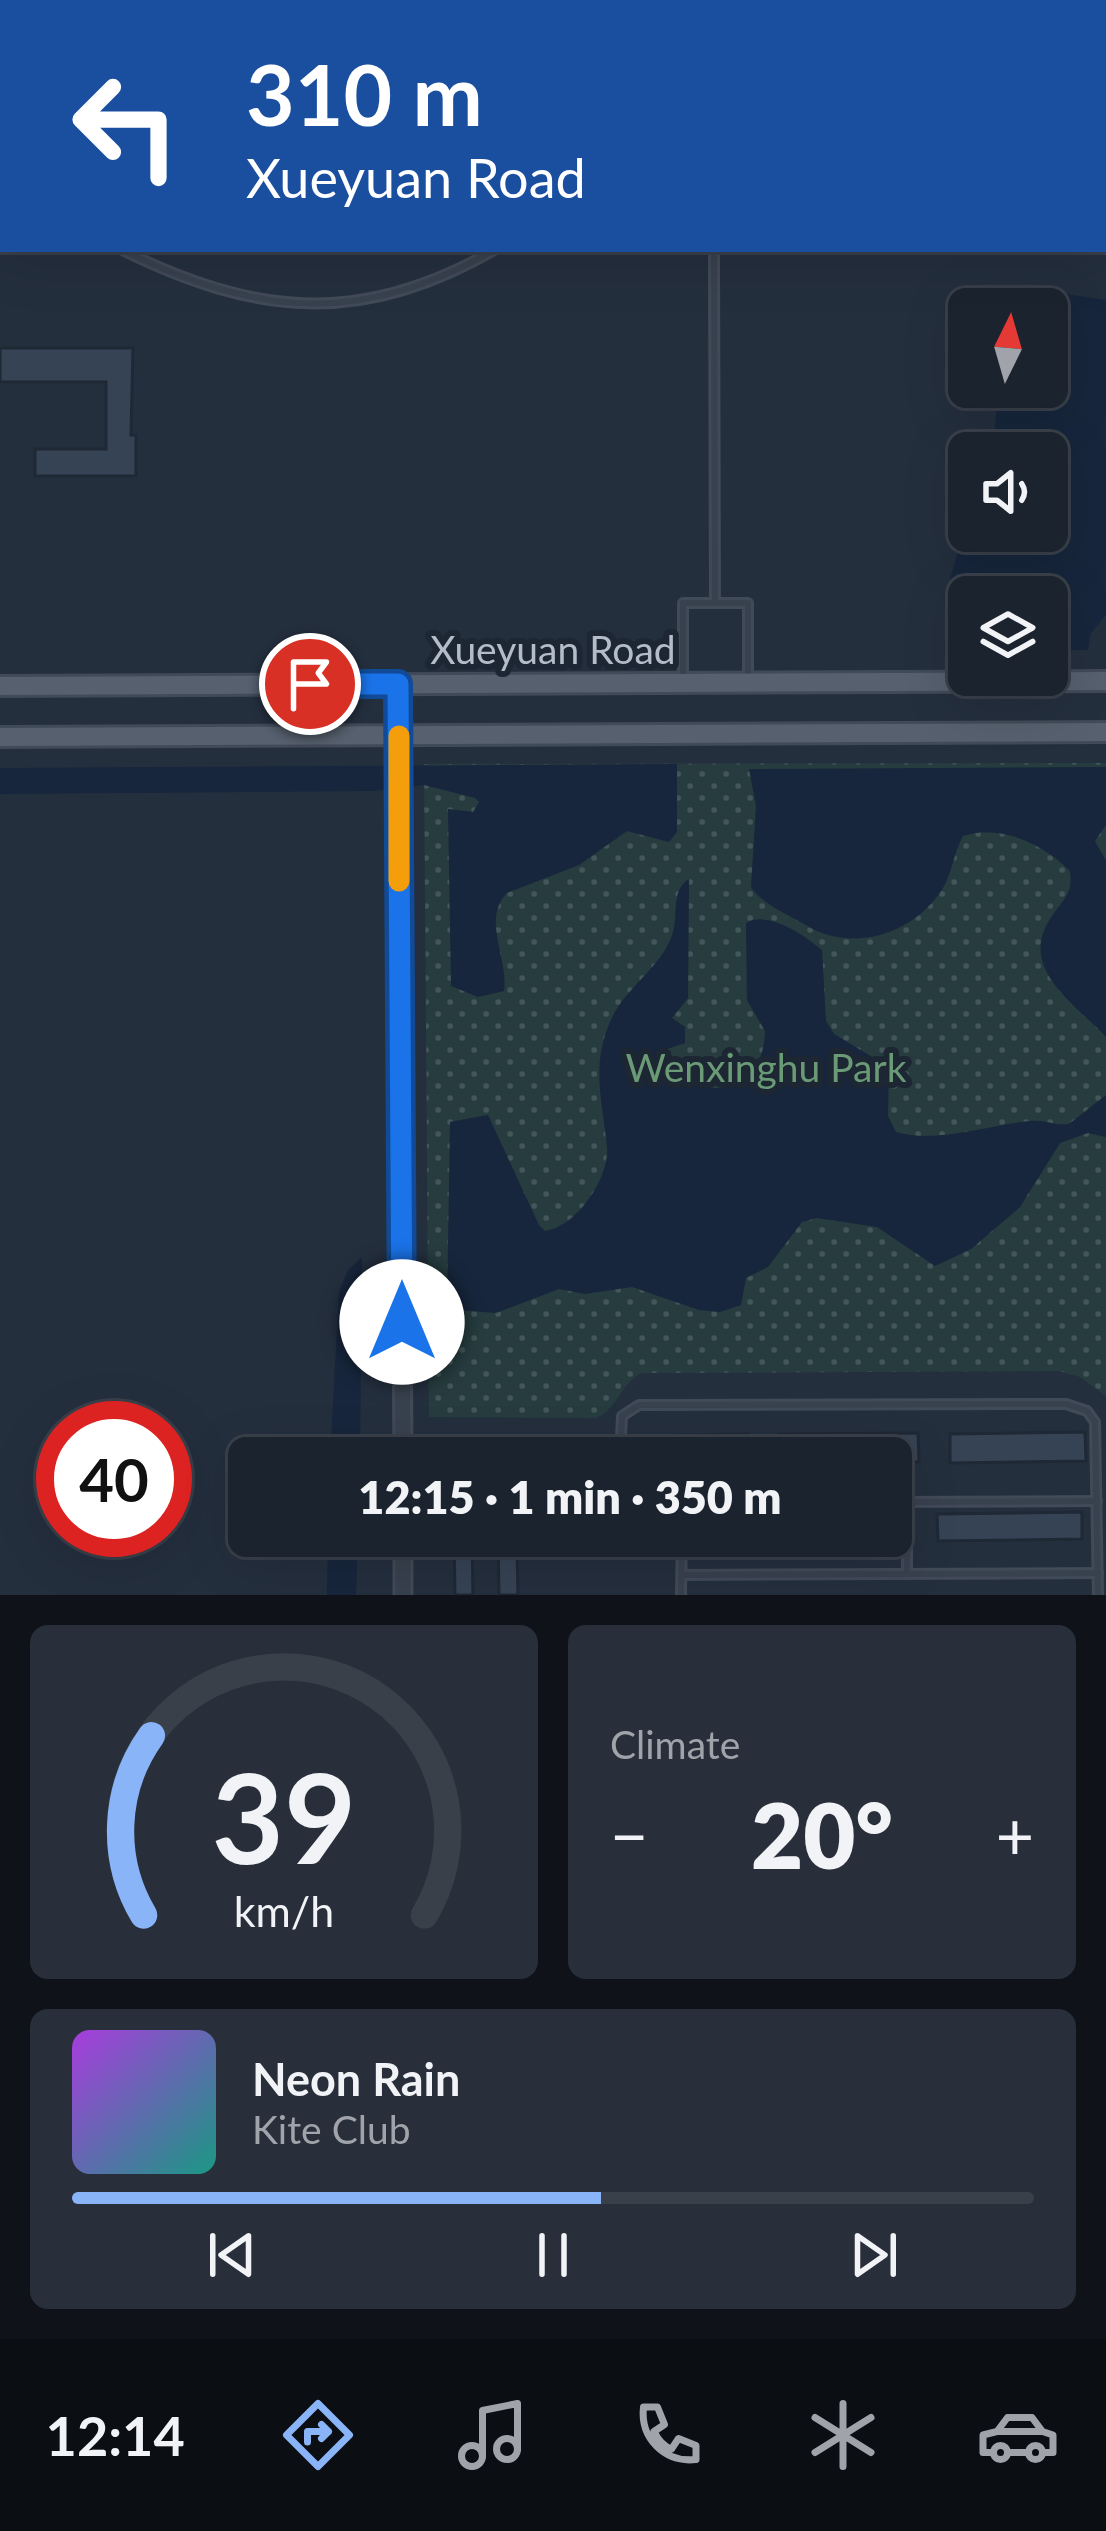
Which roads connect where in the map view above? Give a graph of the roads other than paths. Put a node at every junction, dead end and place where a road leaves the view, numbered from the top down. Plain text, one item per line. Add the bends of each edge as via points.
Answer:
1 (127, 252) edge
2 (490, 252) edge
3 (714, 252) edge
4 (715, 603) junction
5 (1106, 681) edge
6 (683, 682) junction
7 (748, 682) junction
8 (398, 684) junction
9 (0, 686) edge
10 (1106, 732) edge
11 (399, 735) junction
12 (0, 737) edge
13 (403, 1437) edge
14 (621, 1437) edge
15 (1097, 1501) junction
16 (912, 1502) edge
17 (403, 1557) edge
18 (682, 1557) edge
19 (907, 1557) edge
20 (1098, 1573) junction
21 (907, 1574) junction
22 (682, 1575) junction
23 (403, 1595) edge
24 (681, 1595) edge
25 (1098, 1595) edge

1 - 2 lane via 226,294 285,304 401,295
3 - 4 lane
4 - 6 lane via 683,603
4 - 7 lane via 748,603
5 - 7 main road, Xueyuan Road
6 - 7 main road, Xueyuan Road
6 - 8 main road, Xueyuan Road
8 - 9 main road, Xueyuan Road
8 - 11 street
10 - 11 main road
11 - 12 main road
11 - 13 street
14 - 15 lane via 622,1415 639,1405 1066,1405 1095,1421
15 - 16 lane
15 - 20 lane
17 - 23 street
18 - 22 lane
19 - 21 lane
20 - 21 lane
20 - 25 lane
21 - 22 lane
22 - 24 lane

